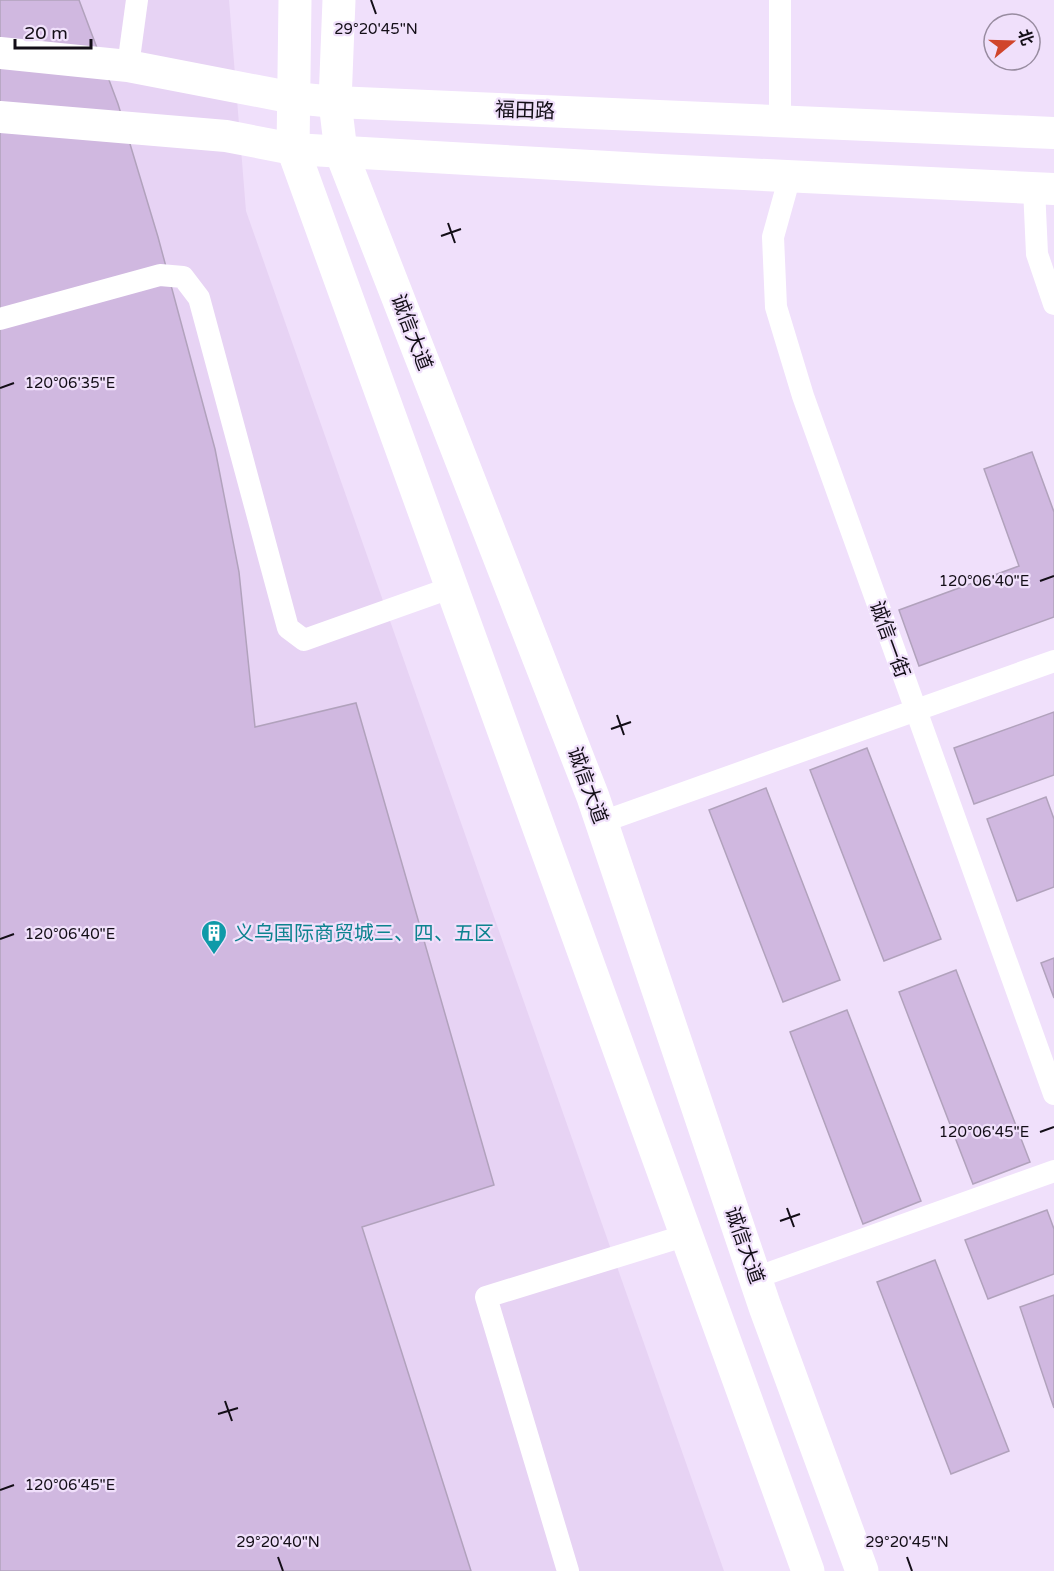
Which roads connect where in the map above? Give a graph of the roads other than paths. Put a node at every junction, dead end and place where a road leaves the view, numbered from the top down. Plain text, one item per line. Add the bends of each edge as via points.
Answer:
1 (137, 0) edge
2 (295, 0) edge
3 (339, 0) edge
4 (780, 0) edge
5 (0, 53) edge
6 (128, 66) junction
7 (294, 98) junction
8 (335, 102) junction
9 (0, 117) edge
10 (780, 121) junction
11 (1054, 133) edge
12 (293, 149) junction
13 (341, 152) junction
14 (790, 176) junction
15 (1044, 188) edge
16 (1054, 304) edge
17 (0, 319) edge
18 (453, 587) junction
19 (1054, 661) edge
20 (916, 710) junction
21 (602, 822) junction
22 (1054, 1094) edge
23 (1054, 1171) edge
24 (687, 1236) junction
25 (769, 1273) dead end
26 (568, 1571) edge
27 (808, 1571) edge
28 (862, 1571) edge

1 - 6 street
2 - 7 main road
3 - 8 main road, 诚信大道
4 - 10 street
5 - 6 main road, 福田路
6 - 7 main road, 福田路
7 - 8 main road, 福田路
7 - 12 main road
8 - 10 main road, 福田路
8 - 13 main road, 诚信大道
9 - 12 main road via 226,136
10 - 11 main road, 福田路
12 - 13 main road
12 - 18 main road
13 - 14 main road
13 - 21 main road, 诚信大道
14 - 15 main road
14 - 20 street, 诚信一街 via 773,237 776,306 803,396
15 - 16 street via 1037,254
17 - 18 street via 160,275 183,277 199,298 288,628 304,640
18 - 24 main road
19 - 20 street
20 - 21 street
20 - 22 street, 诚信一街
21 - 28 main road, 诚信大道 via 765,1307
23 - 25 street
24 - 26 street via 486,1297
24 - 27 main road

